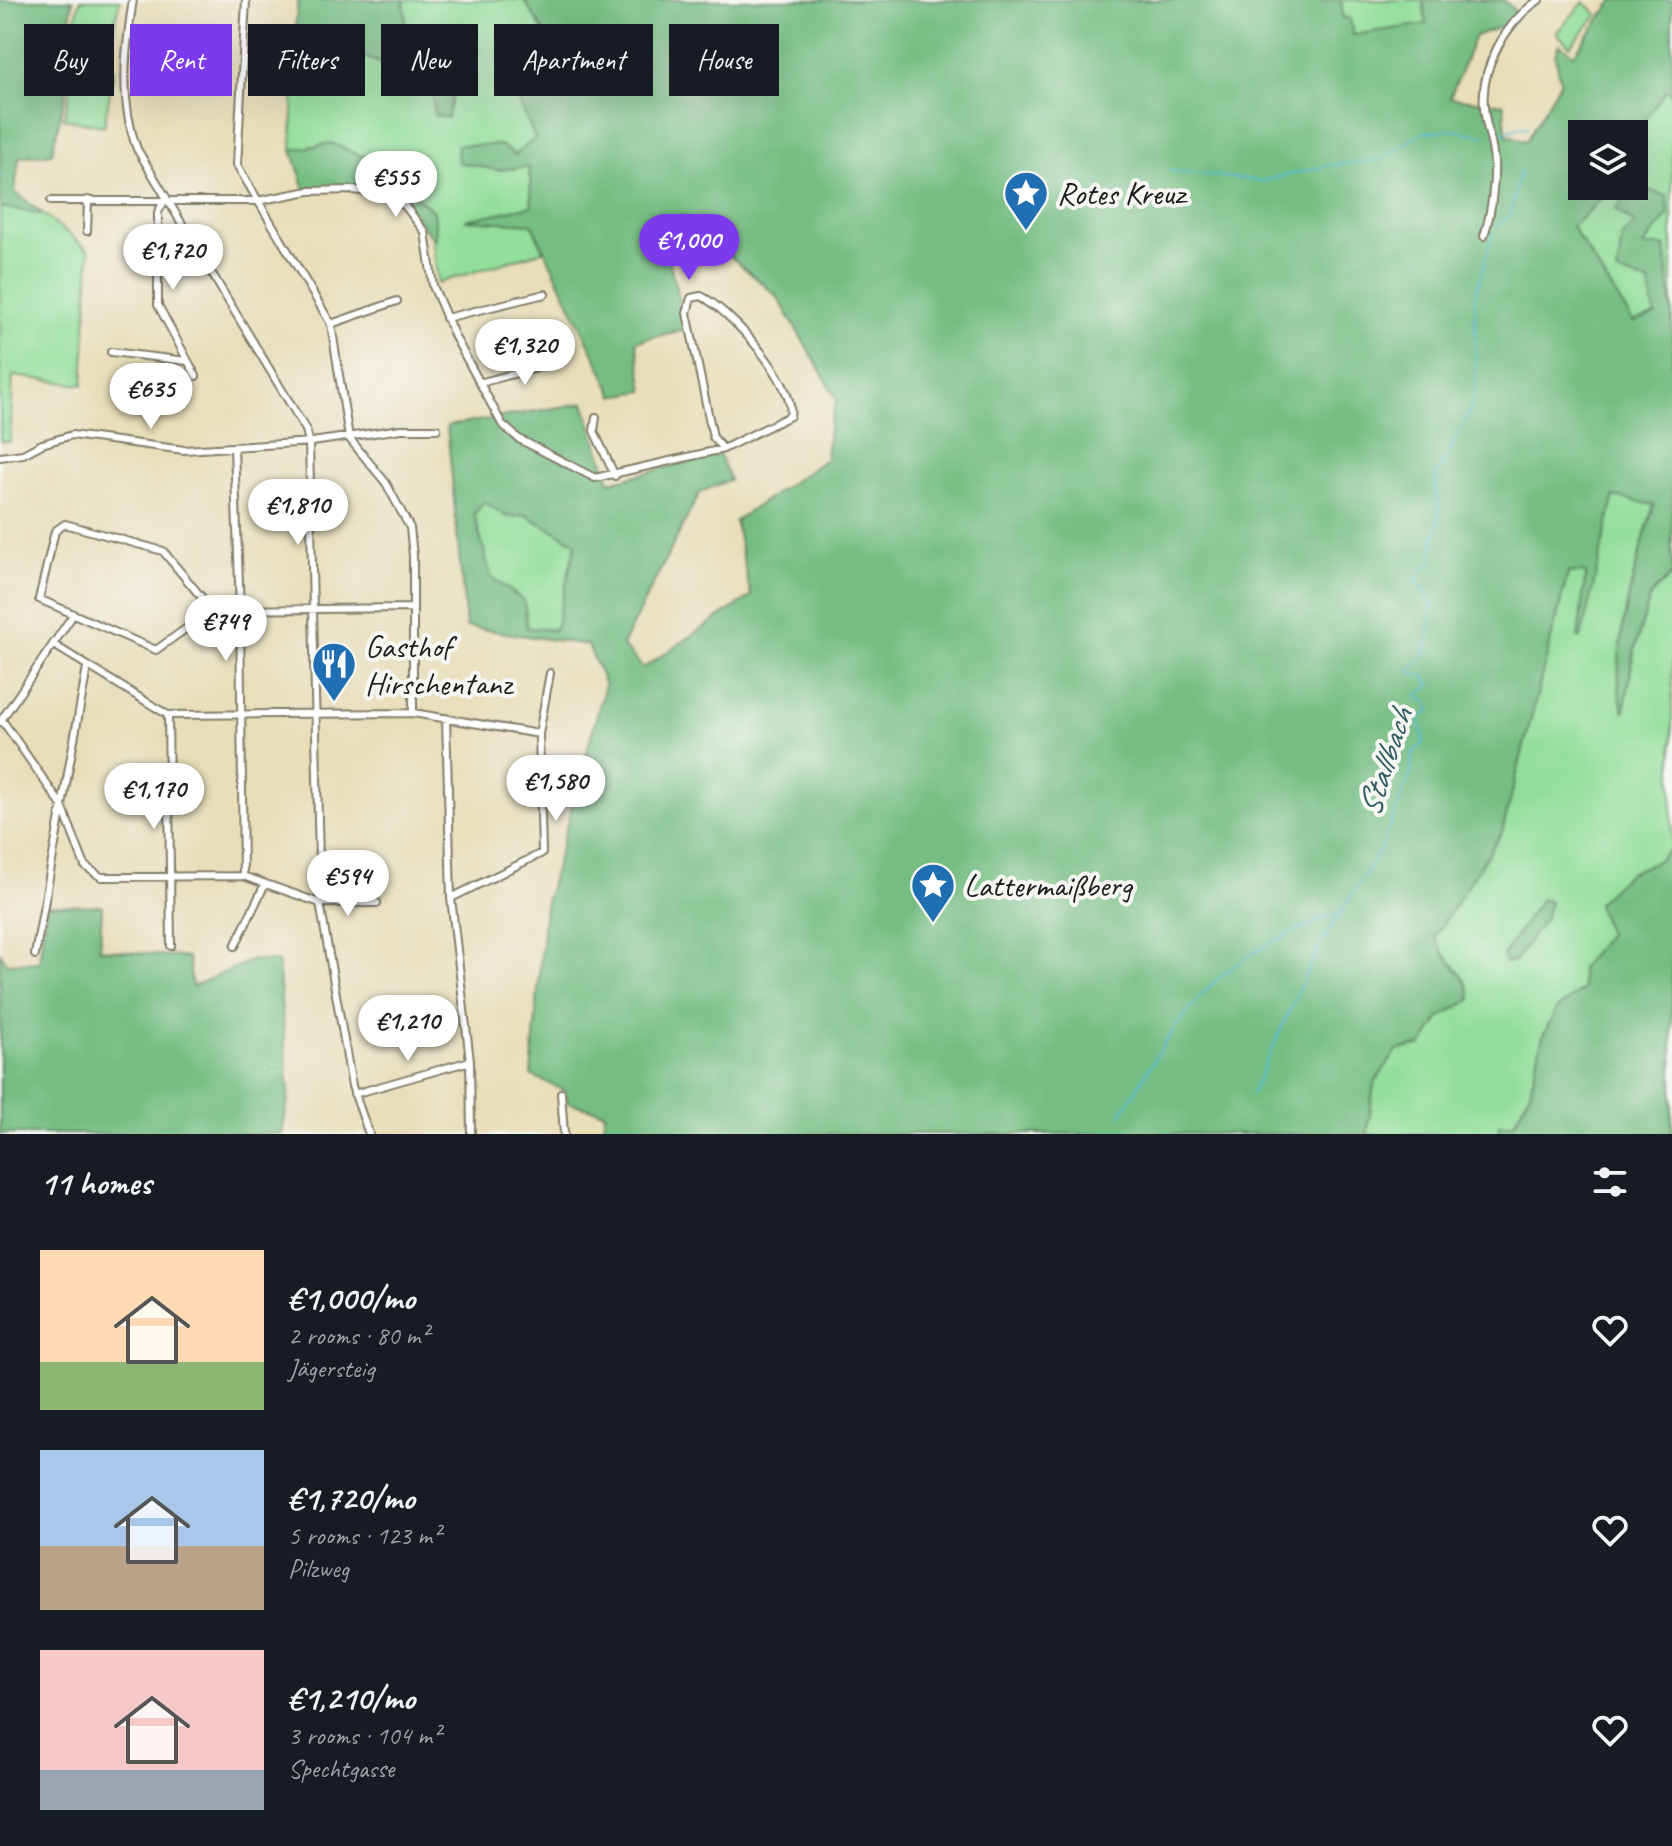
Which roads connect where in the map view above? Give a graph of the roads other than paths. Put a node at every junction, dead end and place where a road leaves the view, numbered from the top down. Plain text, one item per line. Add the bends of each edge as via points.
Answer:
1 (133, 0) edge
2 (246, 0) edge
3 (1539, 0) edge
4 (88, 200) junction
5 (165, 200) junction
6 (51, 201) dead end
7 (257, 201) junction
8 (87, 231) dead end
9 (1484, 236) dead end
10 (545, 294) dead end
11 (397, 301) dead end
12 (446, 318) junction
13 (331, 324) junction
14 (111, 352) dead end
15 (187, 361) junction
16 (563, 361) dead end
17 (196, 376) dead end
18 (479, 383) junction
19 (596, 417) dead end
20 (437, 429) dead end
21 (349, 438) junction
22 (309, 442) junction
23 (234, 448) junction
24 (723, 449) junction
25 (0, 457) edge
26 (615, 476) junction
27 (314, 608) junction
28 (412, 608) junction
29 (212, 610) junction
30 (240, 610) junction
31 (73, 615) junction
32 (54, 645) junction
33 (87, 668) junction
34 (550, 673) dead end
35 (413, 713) junction
36 (315, 714) junction
37 (168, 715) junction
38 (241, 716) junction
39 (446, 718) junction
40 (1, 721) edge
41 (539, 734) junction
42 (62, 806) junction
43 (243, 876) junction
44 (170, 878) junction
45 (265, 884) junction
46 (451, 898) junction
47 (320, 903) junction
48 (377, 903) dead end
49 (171, 946) dead end
50 (235, 946) dead end
51 (35, 955) dead end
52 (470, 1061) junction
53 (561, 1093) dead end
54 (354, 1094) junction
55 (369, 1134) edge
56 (471, 1134) edge
57 (564, 1134) edge

1 - 5 street via 125,64 130,130
2 - 7 street via 236,158
3 - 9 street via 1504,35 1485,88 1494,167
4 - 5 street
4 - 6 street
4 - 8 street
5 - 7 street
5 - 15 street via 158,212 158,305
5 - 22 street
7 - 12 street via 309,191 354,190 386,195 405,206 425,232 433,286
7 - 13 street
10 - 12 street
11 - 13 street
12 - 18 street
13 - 21 street
14 - 15 street
15 - 17 street
16 - 18 street
18 - 26 street via 502,424 519,439 589,477
19 - 26 street via 594,431
20 - 21 street
21 - 22 street
21 - 28 street via 386,483 407,520
22 - 23 street
22 - 27 street
23 - 25 street via 184,450 72,435
23 - 30 street
24 - 24 street via 714,441 687,313 694,296 724,310 764,356 789,402 790,416
24 - 26 street
27 - 28 street
27 - 30 street
27 - 36 street
28 - 35 street
29 - 30 street
29 - 31 street via 156,650
29 - 31 street via 163,551 65,524 55,531 39,599
30 - 38 street
31 - 32 street
32 - 33 street
32 - 40 street
33 - 37 street
33 - 42 street
34 - 41 street
35 - 36 street
35 - 39 street
36 - 38 street
36 - 47 street
37 - 38 street
37 - 44 street
38 - 43 street
39 - 41 street
39 - 46 street
40 - 42 street
41 - 46 street via 542,853
42 - 44 street via 92,873
42 - 51 street
43 - 44 street
43 - 45 street
44 - 49 street
45 - 47 street
45 - 50 street
46 - 52 street
47 - 48 street
47 - 54 street
52 - 54 street
52 - 56 street
53 - 57 street
54 - 55 street

